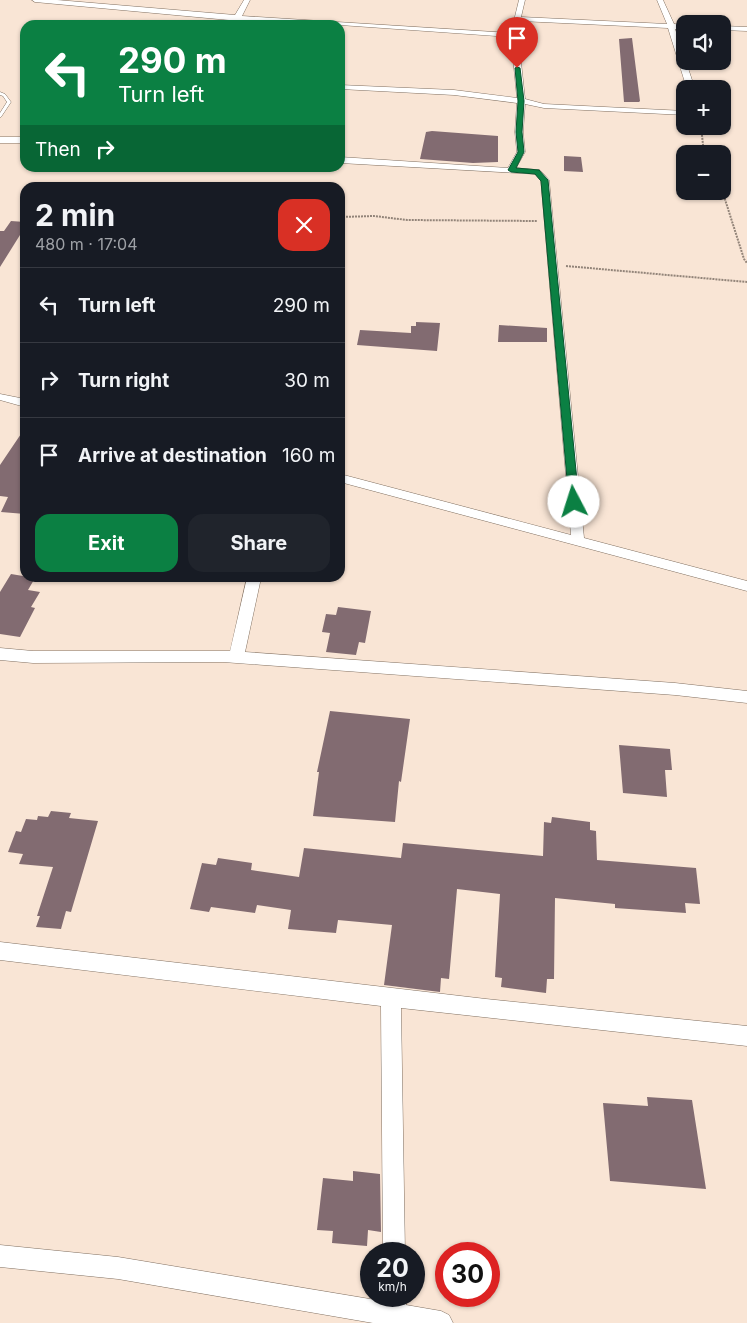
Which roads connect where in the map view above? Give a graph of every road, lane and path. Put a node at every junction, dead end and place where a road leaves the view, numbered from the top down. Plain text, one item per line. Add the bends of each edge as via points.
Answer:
1 (35, 0) edge
2 (247, 0) edge
3 (522, 0) edge
4 (660, 0) edge
5 (238, 17) junction
6 (517, 19) junction
7 (206, 20) edge
8 (282, 20) edge
9 (345, 24) edge
10 (671, 26) junction
11 (676, 26) edge
12 (731, 28) edge
13 (747, 29) edge
14 (514, 36) junction
15 (688, 80) edge
16 (345, 87) edge
17 (0, 93) edge
18 (521, 101) junction
19 (676, 113) edge
20 (0, 116) edge
21 (0, 140) edge
22 (20, 140) edge
23 (345, 160) edge
24 (511, 170) junction
25 (725, 200) edge
26 (345, 218) edge
27 (547, 222) junction
28 (747, 264) edge
29 (551, 265) junction
30 (747, 282) edge
31 (0, 397) edge
32 (20, 401) edge
33 (345, 479) edge
34 (578, 541) junction
35 (253, 582) edge
36 (747, 586) edge
37 (0, 654) edge
38 (236, 657) junction
39 (747, 697) edge
40 (0, 951) edge
41 (391, 998) junction
42 (747, 1036) edge
43 (394, 1242) edge
44 (0, 1256) edge
45 (394, 1311) edge
46 (440, 1323) edge

1 - 5 street
2 - 5 street
3 - 6 street
4 - 10 street
5 - 7 street
5 - 8 street
6 - 10 street
6 - 14 street
9 - 14 street
10 - 11 street
10 - 15 street
12 - 13 street
14 - 18 street
16 - 18 street via 456,92
17 - 20 lane via 9,102
18 - 19 street via 544,106
18 - 24 street via 521,152
21 - 22 street
23 - 24 street
24 - 27 street via 537,172 545,180
25 - 28 path
26 - 27 path
27 - 29 street
29 - 30 path
29 - 34 street
31 - 32 street
33 - 34 street
34 - 36 street
35 - 38 street
37 - 38 street via 33,657
38 - 39 street
40 - 41 street
41 - 42 street
41 - 43 street
44 - 45 street via 118,1268
45 - 46 street

